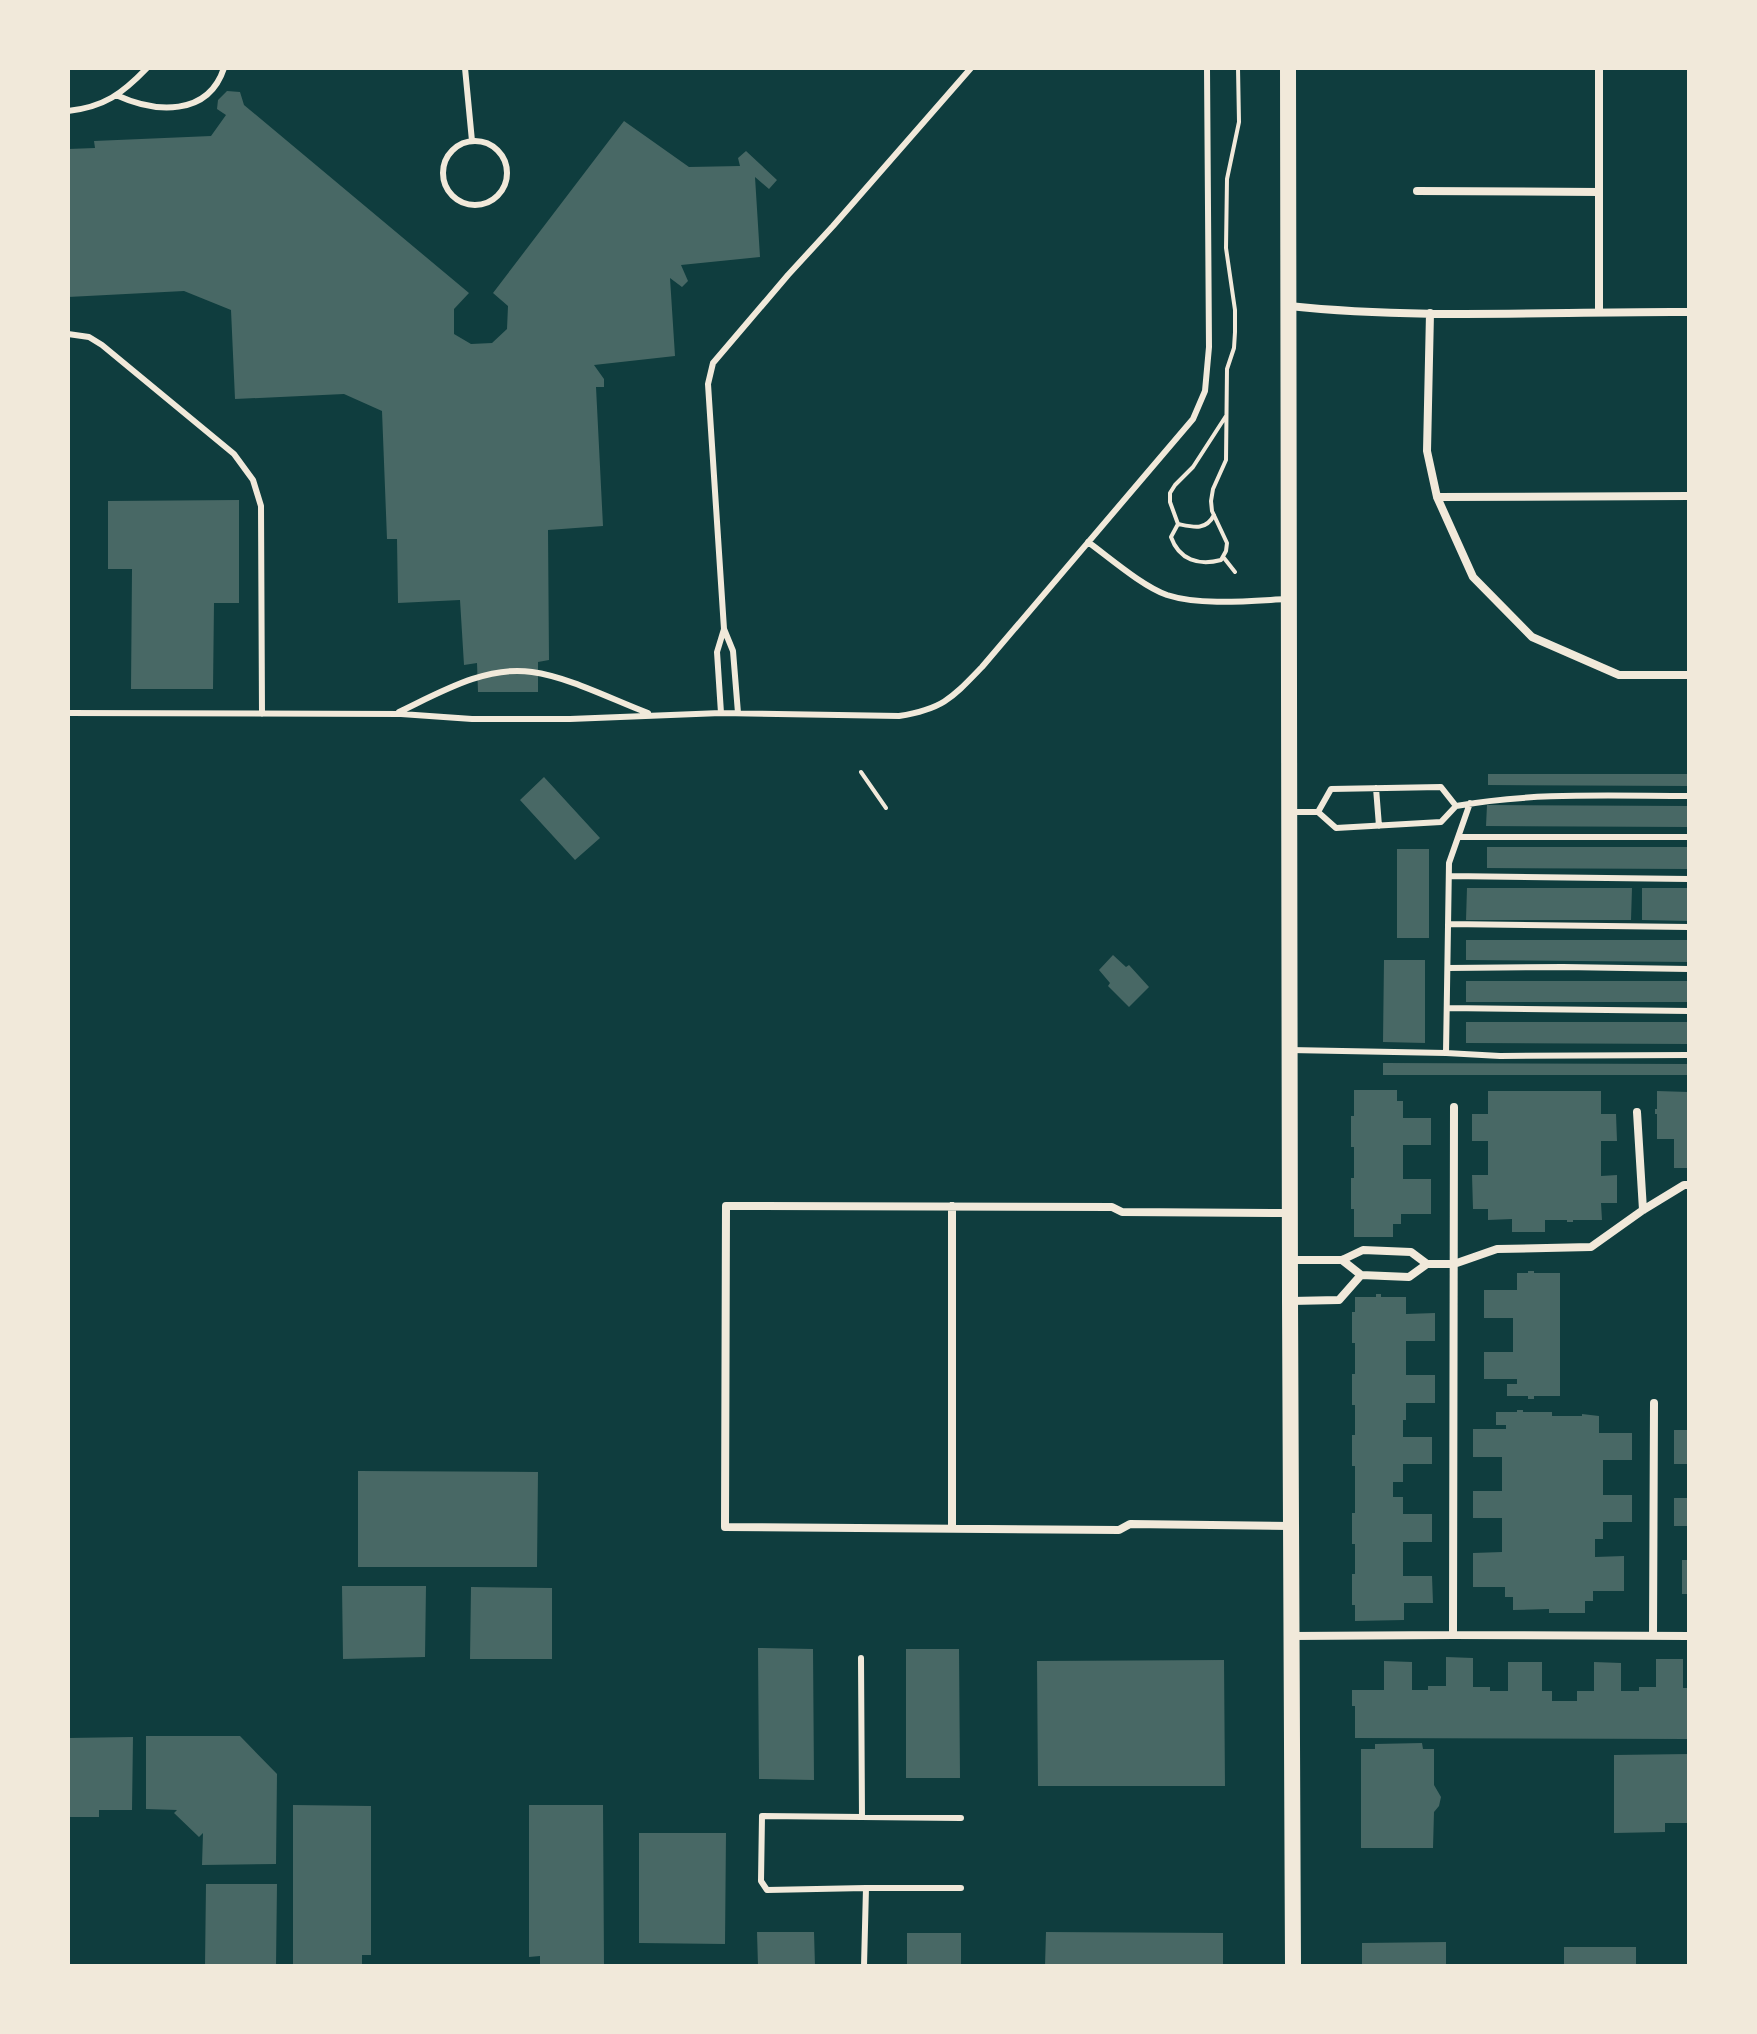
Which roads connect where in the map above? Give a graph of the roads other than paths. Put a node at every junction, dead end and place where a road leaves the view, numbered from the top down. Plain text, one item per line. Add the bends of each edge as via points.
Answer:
1 (147, 68) edge
2 (224, 68) edge
3 (465, 68) edge
4 (971, 68) edge
5 (1207, 68) edge
6 (1288, 68) edge
7 (1599, 68) edge
8 (116, 95) junction
9 (68, 111) edge
10 (472, 141) junction
11 (1417, 191) dead end
12 (1599, 192) junction
13 (1288, 306) junction
14 (1599, 311) junction
15 (1689, 312) edge
16 (1430, 313) junction
17 (68, 334) edge
18 (1689, 496) edge
19 (1437, 497) junction
20 (1088, 542) junction
21 (1289, 599) junction
22 (724, 629) junction
23 (1689, 675) edge
24 (68, 713) edge
25 (721, 713) junction
26 (738, 713) junction
27 (262, 714) junction
28 (396, 714) junction
29 (651, 715) junction
30 (1376, 788) junction
31 (1689, 796) edge
32 (1470, 803) junction
33 (1456, 806) junction
34 (1289, 812) junction
35 (1318, 812) junction
36 (1379, 826) junction
37 (1459, 837) junction
38 (1689, 837) edge
39 (1449, 876) junction
40 (1689, 879) edge
41 (1448, 924) junction
42 (1689, 927) edge
43 (1448, 968) junction
44 (1689, 969) edge
45 (1447, 1008) junction
46 (1689, 1011) edge
47 (1290, 1050) junction
48 (1446, 1053) junction
49 (1689, 1055) edge
50 (1454, 1107) dead end
51 (1637, 1112) dead end
52 (1689, 1185) edge
53 (952, 1206) junction
54 (1643, 1210) junction
55 (1290, 1213) junction
56 (1290, 1260) junction
57 (1342, 1260) junction
58 (1427, 1264) junction
59 (1454, 1264) junction
60 (1361, 1275) junction
61 (1290, 1301) junction
62 (1654, 1403) dead end
63 (1291, 1526) junction
64 (952, 1528) junction
65 (1453, 1635) junction
66 (1292, 1636) junction
67 (1653, 1636) junction
68 (1689, 1636) edge
69 (861, 1658) dead end
70 (862, 1817) junction
71 (961, 1818) dead end
72 (866, 1888) junction
73 (961, 1888) dead end
74 (864, 1966) edge
75 (1293, 1966) edge

1 - 8 lane
2 - 8 lane via 211,92 178,107 155,108
3 - 10 lane
4 - 22 lane via 713,363 708,384
5 - 20 lane via 1205,391 1193,419
6 - 13 main road
7 - 12 street
8 - 9 lane
10 - 10 lane via 452,150 442,170 455,200 477,206 497,197 507,171 494,147
11 - 12 street
12 - 14 street
13 - 16 street
13 - 21 main road
14 - 15 street
14 - 16 street
16 - 19 street via 1427,451
17 - 27 lane via 89,337 118,357 234,454 253,480 261,506
18 - 19 street
19 - 23 street via 1473,577 1532,637 1619,675
20 - 21 lane via 1167,595 1194,600
20 - 26 lane via 982,667 955,696 936,707 899,716
21 - 34 main road
22 - 25 lane via 717,652
22 - 26 lane via 733,651
24 - 27 lane
25 - 26 lane
25 - 29 lane
27 - 28 lane
28 - 29 lane via 472,719
28 - 29 lane via 462,683 512,671 564,680
30 - 33 lane via 1441,787
30 - 35 lane via 1331,789
30 - 36 lane
31 - 32 lane
32 - 33 lane
32 - 37 lane
33 - 36 lane via 1441,822
34 - 35 lane
34 - 47 main road
35 - 36 lane via 1336,828
37 - 38 lane
37 - 39 lane
39 - 40 lane
39 - 41 lane
41 - 42 lane
41 - 43 lane
43 - 44 lane
43 - 45 lane
45 - 46 lane
45 - 48 lane
47 - 48 lane
47 - 55 main road
48 - 49 lane
50 - 59 street
51 - 54 street
52 - 54 street
53 - 55 street
53 - 64 street
53 - 64 street via 726,1206 725,1527
54 - 59 street via 1591,1247 1497,1249
55 - 56 main road
56 - 57 street
56 - 61 main road
57 - 58 street via 1363,1250 1411,1252
57 - 60 street
58 - 59 street
58 - 60 street via 1409,1277
59 - 65 street
60 - 61 street via 1339,1300
61 - 63 main road
62 - 67 street
63 - 64 street
63 - 66 main road
65 - 66 street
65 - 67 street
66 - 75 main road
67 - 68 street
69 - 70 lane
70 - 71 lane
70 - 72 lane via 762,1816 761,1881 767,1890
72 - 73 lane
72 - 74 lane

